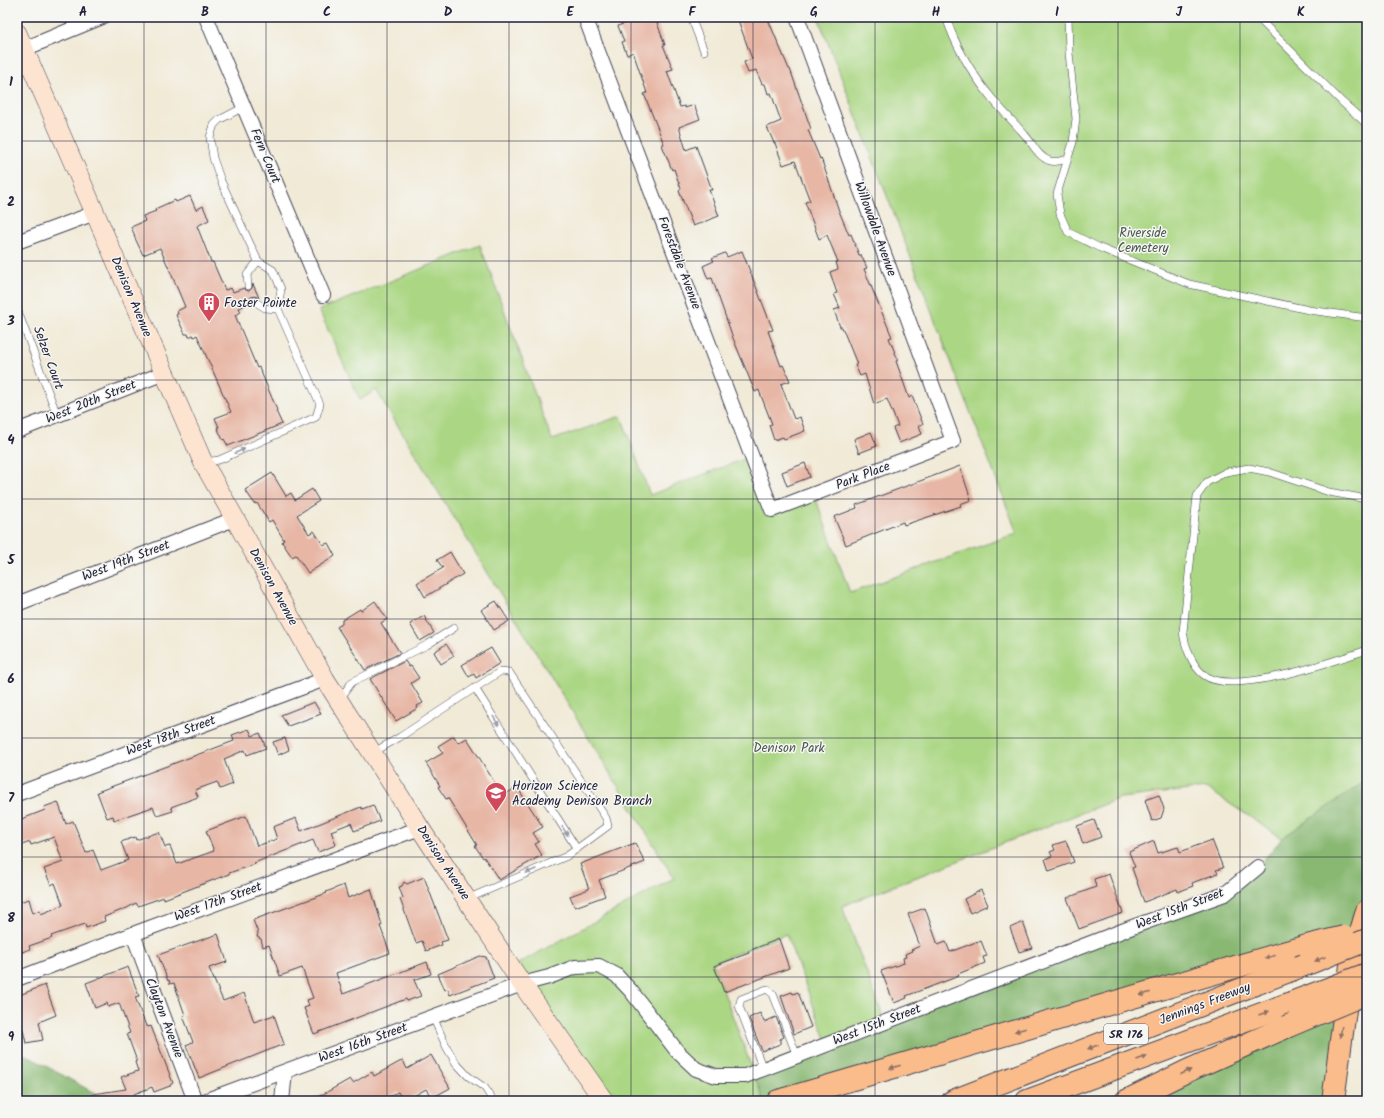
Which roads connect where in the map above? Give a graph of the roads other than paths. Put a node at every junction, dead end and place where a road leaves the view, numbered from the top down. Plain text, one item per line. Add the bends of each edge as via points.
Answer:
1 (102, 17) edge
2 (206, 17) edge
3 (585, 17) edge
4 (691, 17) edge
5 (797, 17) edge
6 (946, 17) edge
7 (1068, 17) edge
8 (1257, 17) edge
9 (20, 41) edge
10 (704, 51) dead end
11 (244, 107) junction
12 (1367, 124) edge
13 (1068, 159) junction
14 (94, 213) junction
15 (17, 242) edge
16 (258, 261) junction
17 (248, 286) dead end
18 (323, 295) dead end
19 (254, 301) dead end
20 (17, 309) edge
21 (278, 309) junction
22 (1367, 318) edge
23 (164, 373) junction
24 (57, 415) junction
25 (17, 431) edge
26 (953, 441) joint
27 (203, 462) junction
28 (1367, 499) edge
29 (772, 510) joint
30 (234, 520) junction
31 (17, 604) edge
32 (454, 628) dead end
33 (1367, 650) edge
34 (325, 679) junction
35 (475, 688) junction
36 (339, 700) junction
37 (372, 753) junction
38 (17, 794) edge
39 (420, 828) junction
40 (577, 848) junction
41 (1258, 867) dead end
42 (467, 899) junction
43 (1367, 912) edge
44 (1367, 932) edge
45 (133, 934) junction
46 (1367, 940) edge
47 (1367, 974) edge
48 (17, 979) edge
49 (522, 984) junction
50 (1367, 993) edge
51 (433, 1017) junction
52 (797, 1056) junction
53 (763, 1069) junction
54 (285, 1072) junction
55 (195, 1101) edge
56 (204, 1101) edge
57 (282, 1101) edge
58 (493, 1101) edge
59 (604, 1101) edge
60 (778, 1101) edge
61 (952, 1101) edge
62 (1027, 1101) edge
63 (1126, 1101) edge
64 (1333, 1101) edge

1 - 9 street
2 - 11 street, Fern Court
3 - 29 street, Forestdale Avenue
4 - 10 lane
5 - 26 street, Willowdale Avenue
6 - 13 lane via 963,58 991,97 1028,137 1040,155 1051,161
7 - 13 lane via 1076,119
8 - 12 lane
9 - 14 main road, Denison Avenue
11 - 16 lane via 219,120 214,125 210,137 213,158 221,181
11 - 18 street, Fern Court
13 - 22 lane via 1057,194 1060,214 1068,232 1100,248 1189,284 1309,310
14 - 15 street
14 - 23 main road, Denison Avenue
16 - 17 lane via 247,275
16 - 21 lane via 273,270 281,289
19 - 21 lane via 265,308
20 - 24 lane, Selzer Court
27 -> 21 lane via 219,460 316,416 320,404
23 - 24 street, West 20th Street
23 - 27 main road, Denison Avenue
24 - 25 street, West 20th Street
26 - 29 street, Park Place
27 - 30 main road, Denison Avenue
28 - 33 lane via 1329,492 1249,468 1226,472 1207,482 1198,496 1183,632 1185,645 1196,667 1204,675 1218,682 1239,683 1274,678
30 - 31 street, West 19th Street
30 - 34 main road, Denison Avenue
32 - 36 lane via 427,645 352,682
34 - 36 main road, Denison Avenue
34 - 38 street, West 18th Street
35 - 37 lane
35 -> 40 lane
35 - 40 lane via 501,671 509,672 606,818 608,826
36 - 37 main road, Denison Avenue
37 - 39 main road, Denison Avenue
39 - 42 main road, Denison Avenue
39 - 45 street, West 17th Street
40 -> 42 lane via 567,856
41 - 52 street, West 15th Street via 1225,894
42 - 49 main road, Denison Avenue
43 -> 64 highway via 1351,965
44 -> 60 highway, bridge via 1307,946
45 - 48 street, West 17th Street
45 - 55 street, Clayton Avenue
46 -> 61 highway, Jennings Freeway / SR 176, bridge
62 -> 47 highway, SR 176, bridge
49 - 51 street, West 16th Street
49 - 53 street, West 15th Street via 575,967 600,966 616,975 631,991 677,1051 696,1069 716,1076 745,1076
49 - 59 main road, Denison Avenue
63 -> 50 highway, bridge via 1185,1072
51 - 54 street, West 16th Street
51 - 58 lane via 458,1066 481,1085
52 - 53 street, West 15th Street
52 - 53 lane via 773,994 767,989 741,999 739,1006
54 - 56 street, West 16th Street
54 - 57 street

